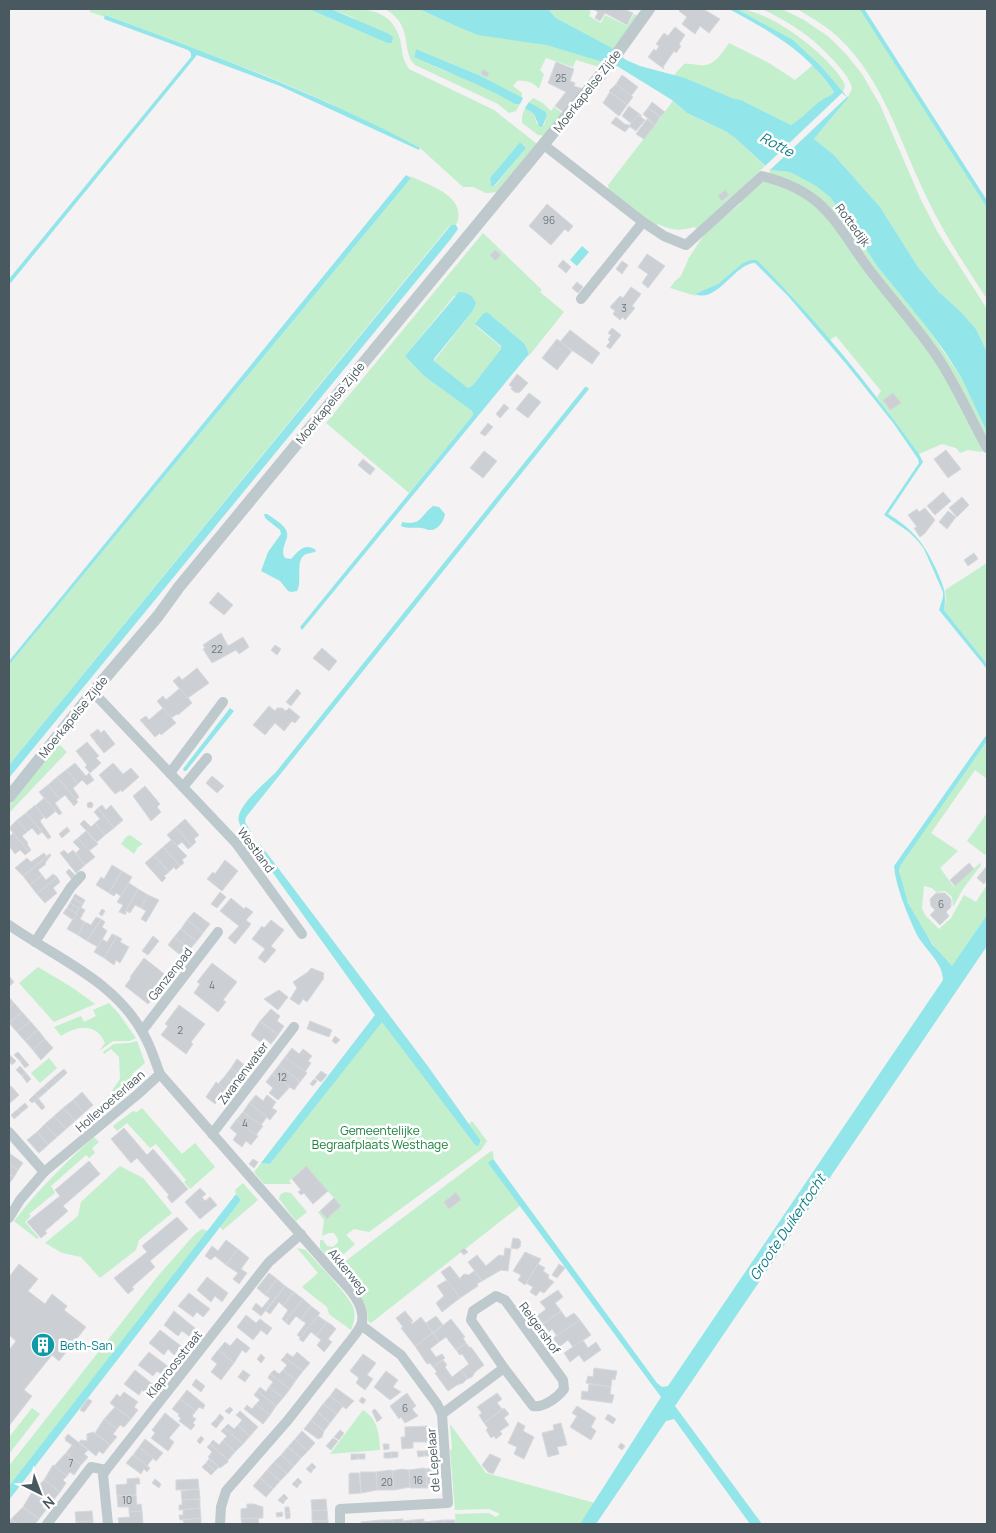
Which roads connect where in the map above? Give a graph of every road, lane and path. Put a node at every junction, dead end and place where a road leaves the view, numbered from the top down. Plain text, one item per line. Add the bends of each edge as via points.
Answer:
1 (649, 9) edge
2 (544, 145) junction
3 (643, 222) junction
4 (581, 300) dead end
5 (987, 448) edge
6 (93, 692) junction
7 (224, 702) dead end
8 (207, 758) dead end
9 (170, 773) junction
10 (184, 787) junction
11 (9, 796) edge
12 (81, 876) dead end
13 (9, 925) edge
14 (218, 932) dead end
15 (302, 934) dead end
16 (35, 942) junction
17 (294, 1026) dead end
18 (142, 1031) junction
19 (160, 1074) junction
20 (9, 1132) edge
21 (212, 1134) junction
22 (44, 1172) junction
23 (9, 1218) edge
24 (301, 1234) junction
25 (361, 1325) junction
26 (504, 1368) junction
27 (442, 1414) junction
28 (106, 1470) junction
29 (47, 1524) edge
30 (108, 1524) edge
31 (220, 1524) edge
32 (340, 1524) edge

1 - 2 street, Moerkapelse Zijde
2 - 3 street, Rottedijk
2 - 6 street, Moerkapelse Zijde
3 - 4 street
3 - 5 street, Rottedijk via 686,245 762,176 791,184 809,195 838,224 933,350 963,398
6 - 9 street, Westland
6 - 11 street, Moerkapelse Zijde
7 - 9 street
8 - 10 street
9 - 10 street, Westland
10 - 15 street, Westland via 236,843
12 - 16 street
13 - 16 street, Hollevoeterlaan
14 - 18 street, Ganzenpad
16 - 18 street, Hollevoeterlaan via 105,988
17 - 21 street, Zwanenwater
18 - 19 street, Hollevoeterlaan
19 - 21 street, Akkerweg
19 - 22 street, Hollevoeterlaan
20 - 22 street
21 - 24 street, Akkerweg
22 - 23 street, Hollevoeterlaan
24 - 25 street, Akkerweg via 355,1298 361,1309
24 - 28 street, Klaproosstraat via 269,1262
25 - 27 street, de Lepelaar via 401,1355
25 - 31 street via 288,1420 226,1491
26 - 26 street, Reigershof via 533,1406 543,1406 564,1389 563,1380 505,1300 496,1296 474,1311 471,1320
26 - 27 street
27 - 32 street, de Lepelaar via 448,1503 340,1509
28 - 29 street via 91,1467
28 - 30 street via 103,1475

